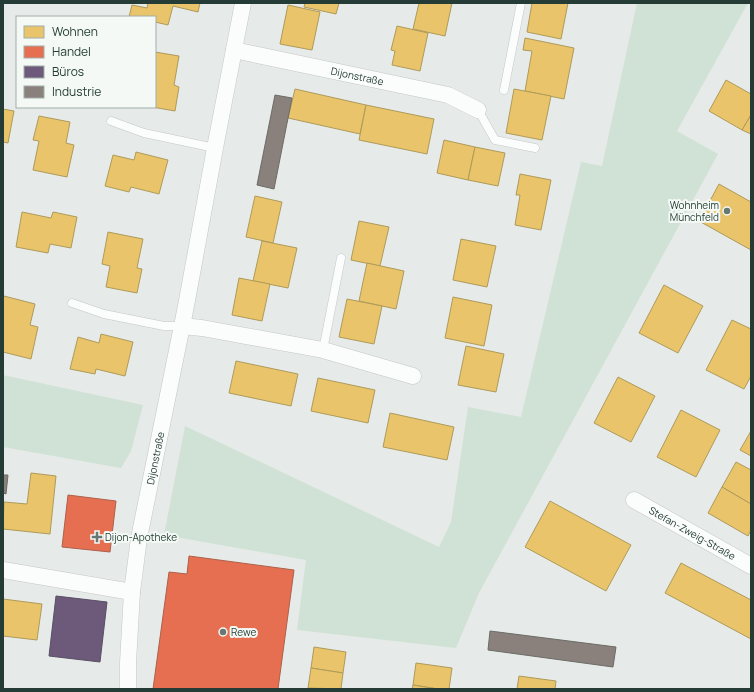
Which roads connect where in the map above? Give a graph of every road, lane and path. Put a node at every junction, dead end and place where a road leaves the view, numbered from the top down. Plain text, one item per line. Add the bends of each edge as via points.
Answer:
1 (243, 3) edge
2 (522, 3) edge
3 (234, 50) junction
4 (504, 90) dead end
5 (478, 110) joint
6 (111, 121) dead end
7 (215, 148) junction
8 (536, 148) dead end
9 (341, 258) dead end
10 (72, 303) dead end
11 (182, 326) junction
12 (323, 350) junction
13 (413, 376) dead end
14 (634, 500) dead end
15 (751, 566) edge
16 (3, 570) edge
17 (132, 592) junction
18 (128, 689) edge

1 - 3 street, Dijonstraße
2 - 4 lane
3 - 5 street, Dijonstraße via 448,95
3 - 7 street, Dijonstraße
5 - 8 lane via 495,140
6 - 7 lane via 144,133
7 - 11 street, Dijonstraße
9 - 12 lane
10 - 11 lane via 104,314 164,326
11 - 12 street
11 - 17 street, Dijonstraße via 139,538
12 - 13 street
14 - 15 street, Stefan-Zweig-Straße
16 - 17 street
17 - 18 street, Dijonstraße

